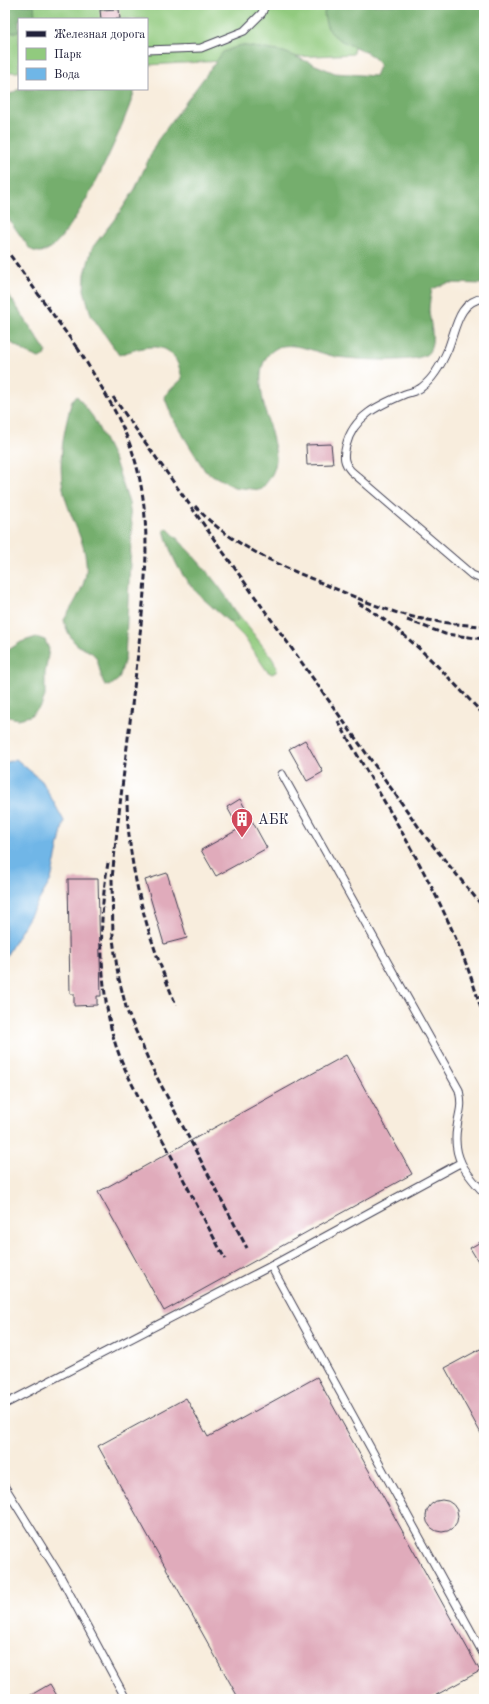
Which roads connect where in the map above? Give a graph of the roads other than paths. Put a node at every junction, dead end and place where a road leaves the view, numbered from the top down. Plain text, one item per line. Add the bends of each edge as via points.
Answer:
1 (265, 5) edge
2 (148, 50) edge
3 (484, 298) edge
4 (484, 580) edge
5 (282, 774) dead end
6 (460, 1163) junction
7 (484, 1193) edge
8 (271, 1266) junction
9 (5, 1404) edge
10 (5, 1487) edge
11 (484, 1654) edge
12 (126, 1699) edge

1 - 2 lane via 262,13 244,31 201,48
3 - 4 lane via 470,302 463,309 448,349 432,378 421,388 370,410 352,430 343,455 344,464 351,471 472,575
5 - 6 lane via 459,1090 462,1103 457,1127
6 - 7 lane via 465,1173
6 - 8 lane
8 - 9 lane
8 - 11 lane
10 - 12 lane via 59,1574

